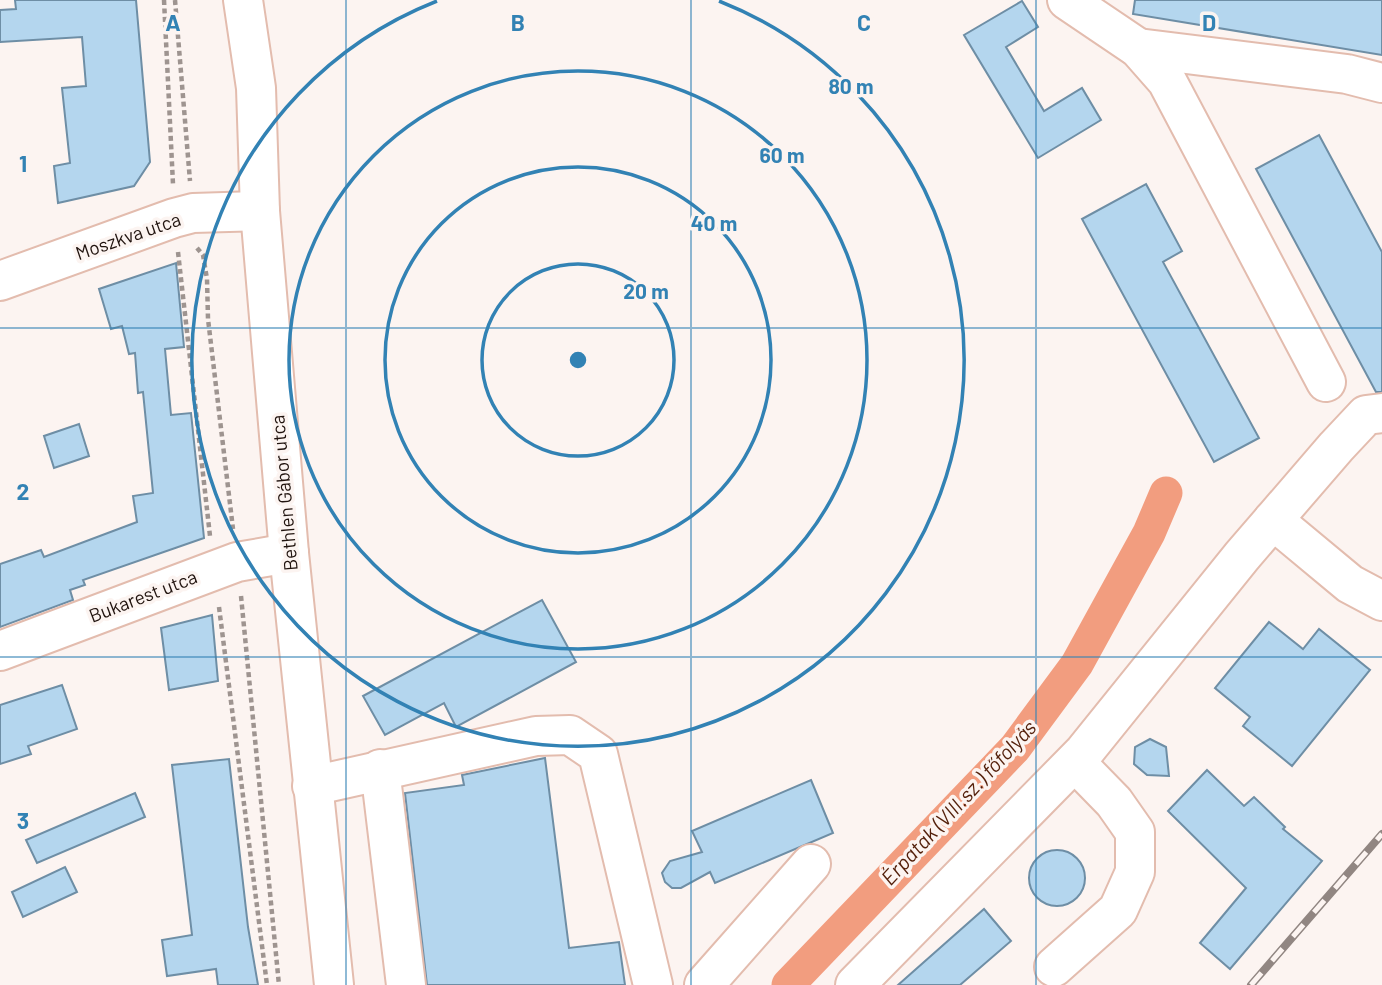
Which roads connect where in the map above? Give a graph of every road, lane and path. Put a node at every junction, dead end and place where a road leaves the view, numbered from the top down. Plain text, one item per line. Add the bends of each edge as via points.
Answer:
1 (164, 0) edge
2 (175, 0) edge
3 (243, 0) edge
4 (1067, 0) edge
5 (1138, 48) junction
6 (1382, 83) edge
7 (260, 211) junction
8 (184, 216) junction
9 (0, 281) edge
10 (1326, 382) dead end
11 (1382, 413) edge
12 (1273, 520) junction
13 (289, 553) junction
14 (226, 566) junction
15 (1382, 601) edge
16 (0, 651) edge
17 (1075, 762) junction
18 (380, 769) junction
19 (312, 786) junction
20 (811, 864) dead end
21 (1054, 967) dead end
22 (267, 985) edge
23 (279, 985) edge
24 (334, 985) edge
25 (406, 985) edge
26 (653, 985) edge
27 (704, 985) edge
28 (855, 985) edge

1 - 8 path
2 - 8 path
3 - 7 main road, Bethlen Gábor utca via 256,88
4 - 5 main road
5 - 6 main road via 1347,74
5 - 10 main road via 1167,81
7 - 8 main road, Moszkva utca
7 - 13 main road, Bethlen Gábor utca
8 - 9 main road, Moszkva utca
8 - 14 path
8 - 14 path via 203,255 207,279
11 - 12 main road via 1366,415
12 - 15 main road via 1350,584
12 - 17 main road
13 - 14 main road, Bukarest utca
13 - 19 main road, Bethlen Gábor utca
14 - 16 main road, Bukarest utca
14 - 22 path
14 - 23 path
17 - 21 main road via 1114,802 1135,832 1135,872 1118,910
17 - 28 main road
18 - 19 main road
18 - 25 main road
18 - 26 main road via 536,736 570,734 598,754
19 - 24 main road, Bethlen Gábor utca
20 - 27 main road

